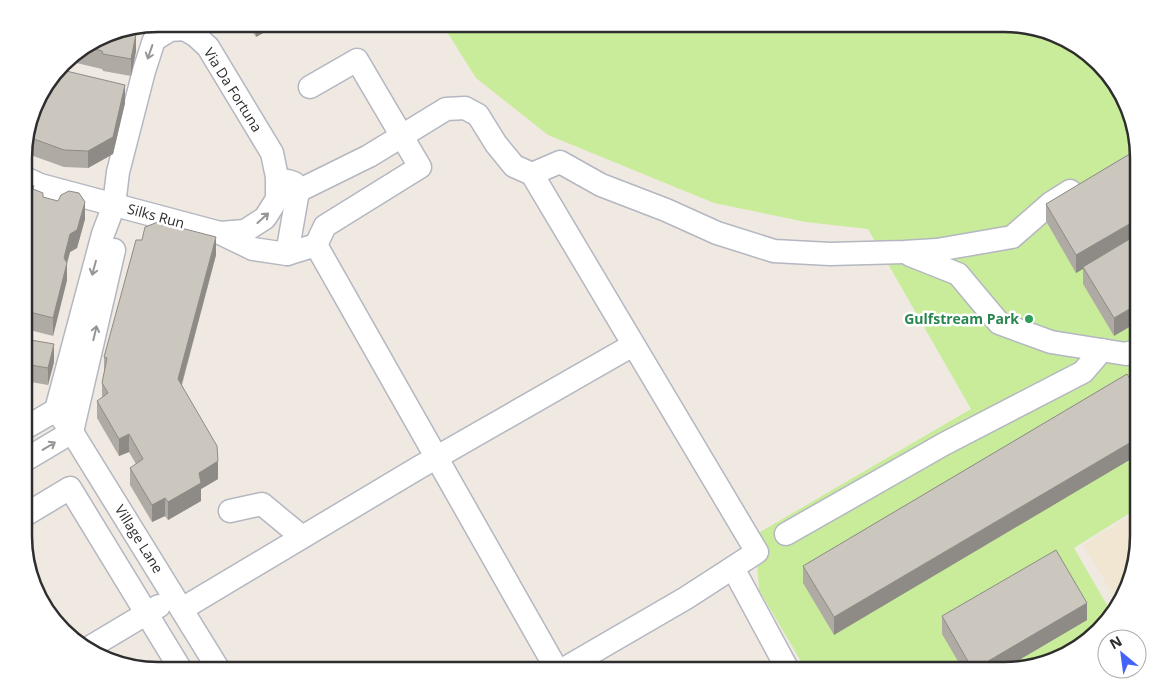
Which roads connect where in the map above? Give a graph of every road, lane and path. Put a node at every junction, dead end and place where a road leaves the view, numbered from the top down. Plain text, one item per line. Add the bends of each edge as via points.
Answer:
1 (165, 33) edge
2 (191, 33) edge
3 (310, 87) dead end
4 (402, 136) junction
5 (360, 160) junction
6 (532, 174) junction
7 (277, 176) junction
8 (1090, 179) edge
9 (32, 182) edge
10 (298, 191) junction
11 (380, 192) junction
12 (114, 205) junction
13 (220, 232) junction
14 (316, 245) junction
15 (904, 252) junction
16 (287, 254) junction
17 (633, 345) junction
18 (1102, 350) junction
19 (47, 351) edge
20 (1129, 353) edge
21 (79, 361) junction
22 (56, 410) junction
23 (32, 424) edge
24 (72, 432) junction
25 (32, 456) edge
26 (436, 457) junction
27 (32, 511) edge
28 (230, 511) dead end
29 (786, 534) dead end
30 (302, 537) junction
31 (733, 568) junction
32 (178, 603) junction
33 (146, 614) junction
34 (94, 645) edge
35 (783, 661) edge
36 (176, 662) edge
37 (214, 662) edge
38 (552, 662) edge
39 (577, 662) edge

1 -> 12 street, Via Da Fortuna via 154,40 144,71 118,172
7 -> 2 street, Via Da Fortuna via 272,153 208,48
3 - 4 street via 357,60
4 - 5 street
4 - 6 street via 446,109 465,108 478,115 514,166
4 - 11 street via 420,167
5 - 10 street
5 - 11 street
6 - 15 street via 560,162 601,186 717,233 774,251 830,254
6 - 17 street
7 - 10 street via 294,183
13 -> 7 street, Via Da Fortuna via 245,231 265,218 277,199
8 - 15 street via 1051,203 1012,237 937,250
9 - 12 street, Silks Run
10 - 16 street
11 - 14 street via 325,226
12 - 13 street, Silks Run
12 - 21 street, Via Da Fortuna via 104,234
13 - 16 street, Silks Run via 252,249
14 - 16 street
14 - 26 street
15 - 18 street via 958,274 999,323 1051,342
17 - 26 street
17 - 31 street via 757,552
18 - 20 street
18 - 29 street via 1083,372 944,444
19 - 21 street
21 - 22 street, Via Da Fortuna
21 - 24 street, Via Da Fortuna
22 - 23 street
22 - 24 street, Village Lane
25 -> 24 street
24 - 32 street, Village Lane
26 - 30 street
26 - 38 street
27 - 33 street via 70,488
28 - 30 street via 262,504
30 - 32 street
31 - 35 street
31 - 39 street
32 - 33 street
32 - 37 street, Village Lane
33 - 34 street
33 - 36 street

